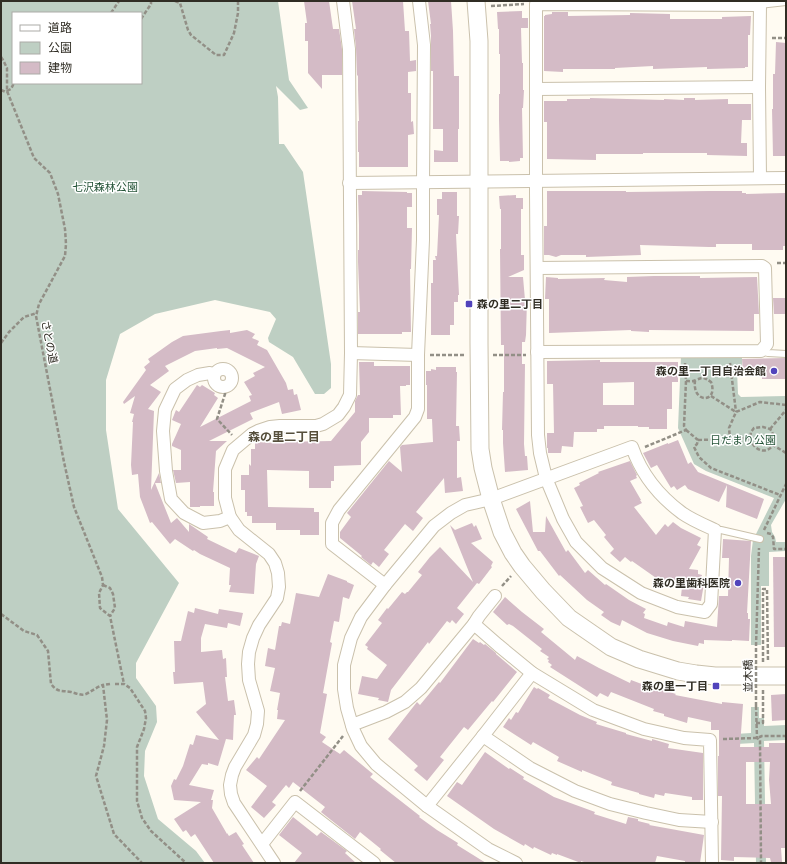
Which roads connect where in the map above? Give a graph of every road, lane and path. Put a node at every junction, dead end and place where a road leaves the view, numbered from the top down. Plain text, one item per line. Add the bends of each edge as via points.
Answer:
1 (119, 1) edge
2 (151, 1) edge
3 (175, 1) edge
4 (238, 1) edge
5 (344, 1) edge
6 (419, 1) edge
7 (786, 2) edge
8 (481, 4) edge
9 (536, 4) junction
10 (760, 4) junction
11 (113, 12) edge
12 (142, 18) edge
13 (1, 57) edge
14 (14, 84) edge
15 (759, 88) junction
16 (536, 89) junction
17 (1, 90) edge
18 (7, 91) junction
19 (760, 178) junction
20 (786, 178) edge
21 (536, 181) junction
22 (423, 182) junction
23 (479, 182) junction
24 (349, 183) junction
25 (537, 268) junction
26 (37, 313) junction
27 (1, 343) edge
28 (685, 351) junction
29 (729, 351) junction
30 (761, 351) junction
31 (351, 353) junction
32 (538, 353) junction
33 (786, 354) edge
34 (418, 355) junction
35 (468, 355) dead end
36 (488, 355) dead end
37 (686, 381) junction
38 (695, 381) junction
39 (231, 388) joint
40 (711, 396) junction
41 (786, 405) edge
42 (786, 410) edge
43 (736, 412) junction
44 (770, 429) junction
45 (686, 430) junction
46 (750, 438) junction
47 (730, 439) junction
48 (698, 440) junction
49 (240, 445) junction
50 (773, 445) junction
51 (633, 452) junction
52 (786, 453) edge
53 (546, 478) junction
54 (786, 484) edge
55 (781, 496) junction
56 (491, 499) junction
57 (230, 517) junction
58 (715, 530) junction
59 (760, 538) joint
60 (786, 549) edge
61 (522, 566) junction
62 (103, 584) junction
63 (385, 585) junction
64 (494, 596) joint
65 (1, 614) edge
66 (110, 616) junction
67 (474, 624) junction
68 (756, 635) junction
69 (763, 635) junction
70 (532, 673) junction
71 (766, 676) junction
72 (786, 676) edge
73 (110, 684) dead end
74 (115, 684) dead end
75 (124, 684) junction
76 (103, 685) junction
77 (756, 724) junction
78 (353, 727) junction
79 (483, 736) junction
80 (786, 736) edge
81 (757, 738) junction
82 (710, 740) junction
83 (295, 802) junction
84 (427, 806) junction
85 (712, 822) junction
86 (262, 844) junction
87 (494, 858) edge
88 (142, 863) edge
89 (186, 863) edge
90 (274, 863) edge
91 (374, 863) edge
92 (516, 863) edge
93 (712, 863) edge
94 (761, 863) edge

1 - 11 path
2 - 12 path
3 - 4 path via 180,3 191,36 216,55 224,55 234,33
5 - 24 street via 349,49
6 - 22 street via 424,45
7 - 10 lane
8 - 9 path
8 - 23 street
9 - 10 street
9 - 16 street
10 - 15 street
13 - 18 path via 7,68
14 - 18 path
15 - 16 street
15 - 19 street
16 - 21 street
17 - 18 path
18 - 26 path, さとの道 via 34,158 50,173 58,194 65,229 65,256 39,304
19 - 20 street
19 - 21 street
21 - 23 street
21 - 25 street
22 - 23 street
22 - 24 street
22 - 34 street
23 - 56 street via 480,449
24 - 31 street
25 - 30 street via 762,266 766,268 767,344
25 - 32 street
26 - 27 path via 24,317
26 - 62 path, さとの道 via 74,507
28 - 29 street
28 - 32 street
28 - 37 path
29 - 30 street
29 - 43 path
30 - 33 lane
31 - 34 street
31 - 49 street via 350,395 338,415 316,426 280,426 264,429 252,434
32 - 36 path
32 - 53 street via 538,435
34 - 35 path
34 - 63 street via 418,409 415,417 339,510 332,523 332,544
37 - 38 path
37 - 45 path
38 - 40 path via 694,390 697,394 707,398
38 - 40 path via 706,378 711,382
39 - 49 path via 225,394 217,419
39 - 57 street via 221,387 215,383 210,373 187,380 175,389 165,410 162,432 171,500 184,513 203,523
40 - 43 path
41 - 43 path via 760,402
42 - 44 path
43 - 47 path via 729,428
44 - 46 path via 754,428
44 - 50 path via 773,433
45 - 48 path
45 - 51 path
46 - 47 path
46 - 50 path via 753,446 759,450 766,450
47 - 48 path
48 - 55 path via 694,447 699,457 711,468
49 - 57 street via 233,450 225,469 225,498
50 - 52 path
51 - 53 street via 632,446
51 - 58 street via 642,470 668,502 683,514
53 - 56 street
53 - 58 street via 563,519 576,542 602,568 641,593 678,607 705,612 711,604
54 - 55 path
55 - 60 path via 761,535 771,534 774,549
56 - 61 street via 502,532 512,553
56 - 63 street via 465,505 434,526
57 - 86 street via 239,530 269,554 278,573 277,598 259,625 249,652 249,680 258,711 257,724 254,735 235,767 230,785 234,802
58 - 59 lane
59 - 68 path, 並木橋
61 - 64 path
61 - 71 street via 569,618 611,647 638,659 678,671 715,676
62 - 66 path, さとの道 via 99,593 100,608
62 - 66 path, さとの道 via 110,588 113,594 115,608
63 - 78 street via 361,617 351,638 344,665 344,689
64 - 67 street
65 - 76 path via 24,630 38,635 48,651 51,684 54,688 60,692 85,694
66 - 75 path, さとの道
67 - 70 street
67 - 78 street via 421,688 405,702
68 - 69 path
68 - 77 path, 並木橋, bridge
69 - 71 path
69 - 71 path via 763,589 767,589
70 - 79 street
70 - 82 street via 593,710 644,729 684,738
71 - 72 street
71 - 77 path via 763,723
73 - 76 path
74 - 75 path
75 - 89 path via 130,688 145,711 146,718 137,747 137,801 142,818 151,831
76 - 88 path via 108,720 96,776 114,834
77 - 81 path, 並木橋
78 - 83 path via 296,796
78 - 84 street via 361,746 376,764
79 - 84 street
79 - 85 street via 530,768 596,799 679,820
80 - 81 path
81 - 82 path
81 - 94 path, 並木橋 via 760,740
82 - 85 street
83 - 86 street
83 - 91 street
84 - 87 street via 488,849
85 - 93 street
86 - 90 street
87 - 92 street

